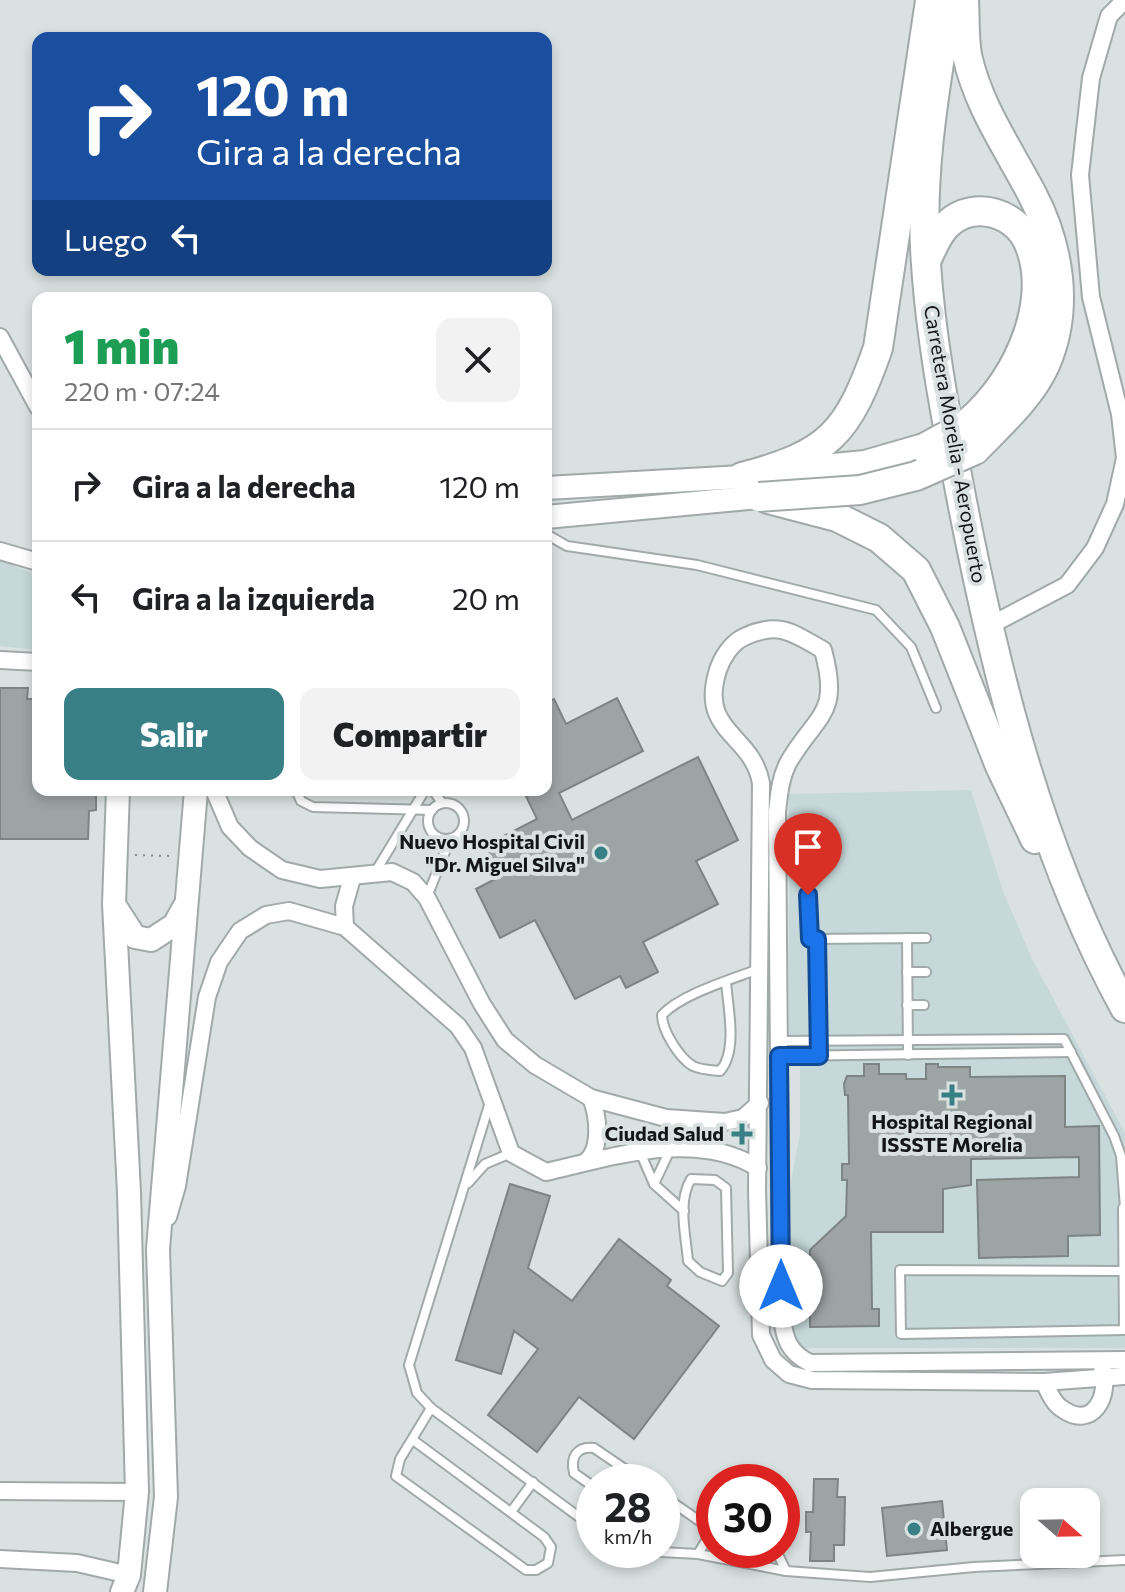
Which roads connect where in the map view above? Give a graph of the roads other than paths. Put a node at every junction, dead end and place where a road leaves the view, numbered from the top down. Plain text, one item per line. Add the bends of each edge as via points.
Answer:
1 (930, 0) edge
2 (949, 0) edge
3 (964, 0) edge
4 (1125, 0) edge
5 (926, 264) junction
6 (0, 337) edge
7 (32, 396) edge
8 (968, 439) junction
9 (750, 487) junction
10 (552, 488) edge
11 (552, 516) edge
12 (552, 537) edge
13 (0, 551) edge
14 (32, 560) edge
15 (989, 626) junction
16 (0, 660) edge
17 (32, 662) edge
18 (936, 708) dead end
19 (117, 796) edge
20 (195, 796) edge
21 (217, 796) edge
22 (299, 796) edge
23 (421, 796) edge
24 (437, 796) edge
25 (442, 803) junction
26 (413, 810) junction
27 (432, 810) junction
28 (450, 839) junction
29 (807, 873) dead end
30 (373, 874) junction
31 (352, 878) junction
32 (427, 898) junction
33 (186, 903) junction
34 (114, 904) junction
35 (345, 927) junction
36 (1086, 931) junction
37 (907, 938) junction
38 (926, 938) dead end
39 (817, 939) junction
40 (761, 968) junction
41 (907, 972) junction
42 (926, 972) dead end
43 (726, 982) junction
44 (907, 1005) junction
45 (924, 1005) dead end
46 (1125, 1008) edge
47 (984, 1038) junction
48 (818, 1039) junction
49 (908, 1039) junction
50 (779, 1048) junction
51 (1071, 1052) junction
52 (984, 1053) junction
53 (908, 1055) junction
54 (819, 1056) junction
55 (591, 1098) junction
56 (490, 1100) junction
57 (760, 1103) junction
58 (670, 1150) junction
59 (640, 1152) junction
60 (511, 1153) junction
61 (587, 1161) junction
62 (758, 1168) junction
63 (654, 1184) junction
64 (465, 1187) junction
65 (1124, 1208) edge
66 (684, 1211) junction
67 (158, 1249) junction
68 (1124, 1271) edge
69 (1125, 1360) edge
70 (1103, 1368) junction
71 (1125, 1376) edge
72 (1044, 1382) junction
73 (431, 1408) junction
74 (413, 1440) junction
75 (618, 1464) edge
76 (576, 1474) edge
77 (533, 1482) junction
78 (0, 1491) edge
79 (137, 1492) junction
80 (511, 1512) junction
81 (576, 1514) edge
82 (0, 1559) edge
83 (1125, 1560) edge
84 (770, 1568) edge
85 (785, 1568) edge
86 (786, 1571) junction
87 (125, 1583) edge
88 (155, 1592) edge

1 - 9 highway via 878,348 862,395 823,445
2 - 5 highway, Carretera Morelia - Aeropuerto via 926,161
3 - 8 highway via 967,55 987,115 1053,239 1060,291 1044,366 1017,407
4 - 15 street via 1109,16 1091,78 1080,175 1091,297 1120,414 1125,458 1115,504 1095,548 1067,585
5 - 8 highway via 946,224 974,211 1009,218 1022,230 1034,259 1034,303 1019,358
5 - 15 highway, Carretera Morelia - Aeropuerto via 949,430
6 - 7 street
8 - 9 highway, bridge
8 - 9 highway, bridge via 916,476 860,490
9 - 10 street
9 - 11 street
9 - 36 highway via 837,517 879,538 916,570 945,627 1000,766 1049,870
12 - 18 lane via 567,546 697,565 876,610 911,647
13 - 14 street
15 - 36 highway, Carretera Morelia - Aeropuerto via 1035,793
16 - 17 street
19 - 34 street
20 - 33 street
21 - 31 street via 230,827 282,870 320,879
22 - 26 lane via 313,807
23 - 26 lane
24 - 25 lane
25 - 27 lane
25 - 28 lane via 463,814 460,832
26 - 27 lane
26 - 30 lane
27 - 28 lane via 432,833
28 - 32 lane
29 - 39 lane via 810,939
30 - 31 street
30 - 32 street via 392,872 413,882
31 - 35 street
32 - 55 street via 505,1040
33 - 34 street via 174,925 151,940 135,937
33 - 67 street
34 - 79 street
35 - 56 street via 458,1026 473,1048
35 - 67 street via 289,911 266,915 240,931 219,962 207,997 177,1186
36 - 46 highway, Carretera Morelia - Aeropuerto
37 - 38 lane
37 - 39 lane
37 - 41 lane
39 - 48 lane
40 - 43 lane
40 - 50 street via 761,783 757,765 716,716 712,688 721,660 738,640 764,628 791,631 823,650 830,676 829,703 821,721 787,765 780,784
40 - 57 street
41 - 42 lane
41 - 44 lane
43 - 43 lane via 662,1015 662,1025 685,1060 696,1067 720,1071 726,1064
44 - 45 lane
44 - 49 lane
47 - 49 lane
47 - 51 lane via 1064,1039
47 - 52 lane
48 - 49 lane
48 - 50 lane
48 - 54 lane
49 - 53 lane
50 - 54 lane
50 - 70 street via 781,1315 794,1355 810,1363
51 - 52 lane
51 - 65 lane via 1121,1156
52 - 53 lane
53 - 54 lane
55 - 57 street via 666,1118 725,1122 743,1118
55 - 61 street via 597,1133
56 - 60 street
56 - 64 lane
57 - 62 street
58 - 59 street
58 - 62 street via 718,1150
58 - 63 lane
59 - 61 street
59 - 63 lane
60 - 61 street via 546,1172
60 - 64 lane via 485,1164
62 - 72 street via 761,1335 773,1360 789,1374 862,1382
63 - 66 lane
64 - 73 lane via 409,1365 417,1393
65 - 68 lane
66 - 66 lane via 688,1261 722,1281 728,1273 726,1188 722,1182 691,1179
67 - 88 street via 166,1497
68 - 68 lane via 1124,1330 901,1334 900,1270
69 - 70 street
70 - 71 street
70 - 72 street
70 - 72 street via 1102,1404 1091,1412 1061,1408
73 - 74 lane
73 - 77 lane
74 - 80 lane
74 - 80 lane via 396,1476 519,1566 536,1570 548,1563 551,1547
75 - 76 lane via 584,1447 573,1458
77 - 80 lane
77 - 81 lane
78 - 79 street
79 - 87 street
82 - 87 street via 77,1563
83 - 86 lane via 870,1577
84 - 86 lane
85 - 86 lane

